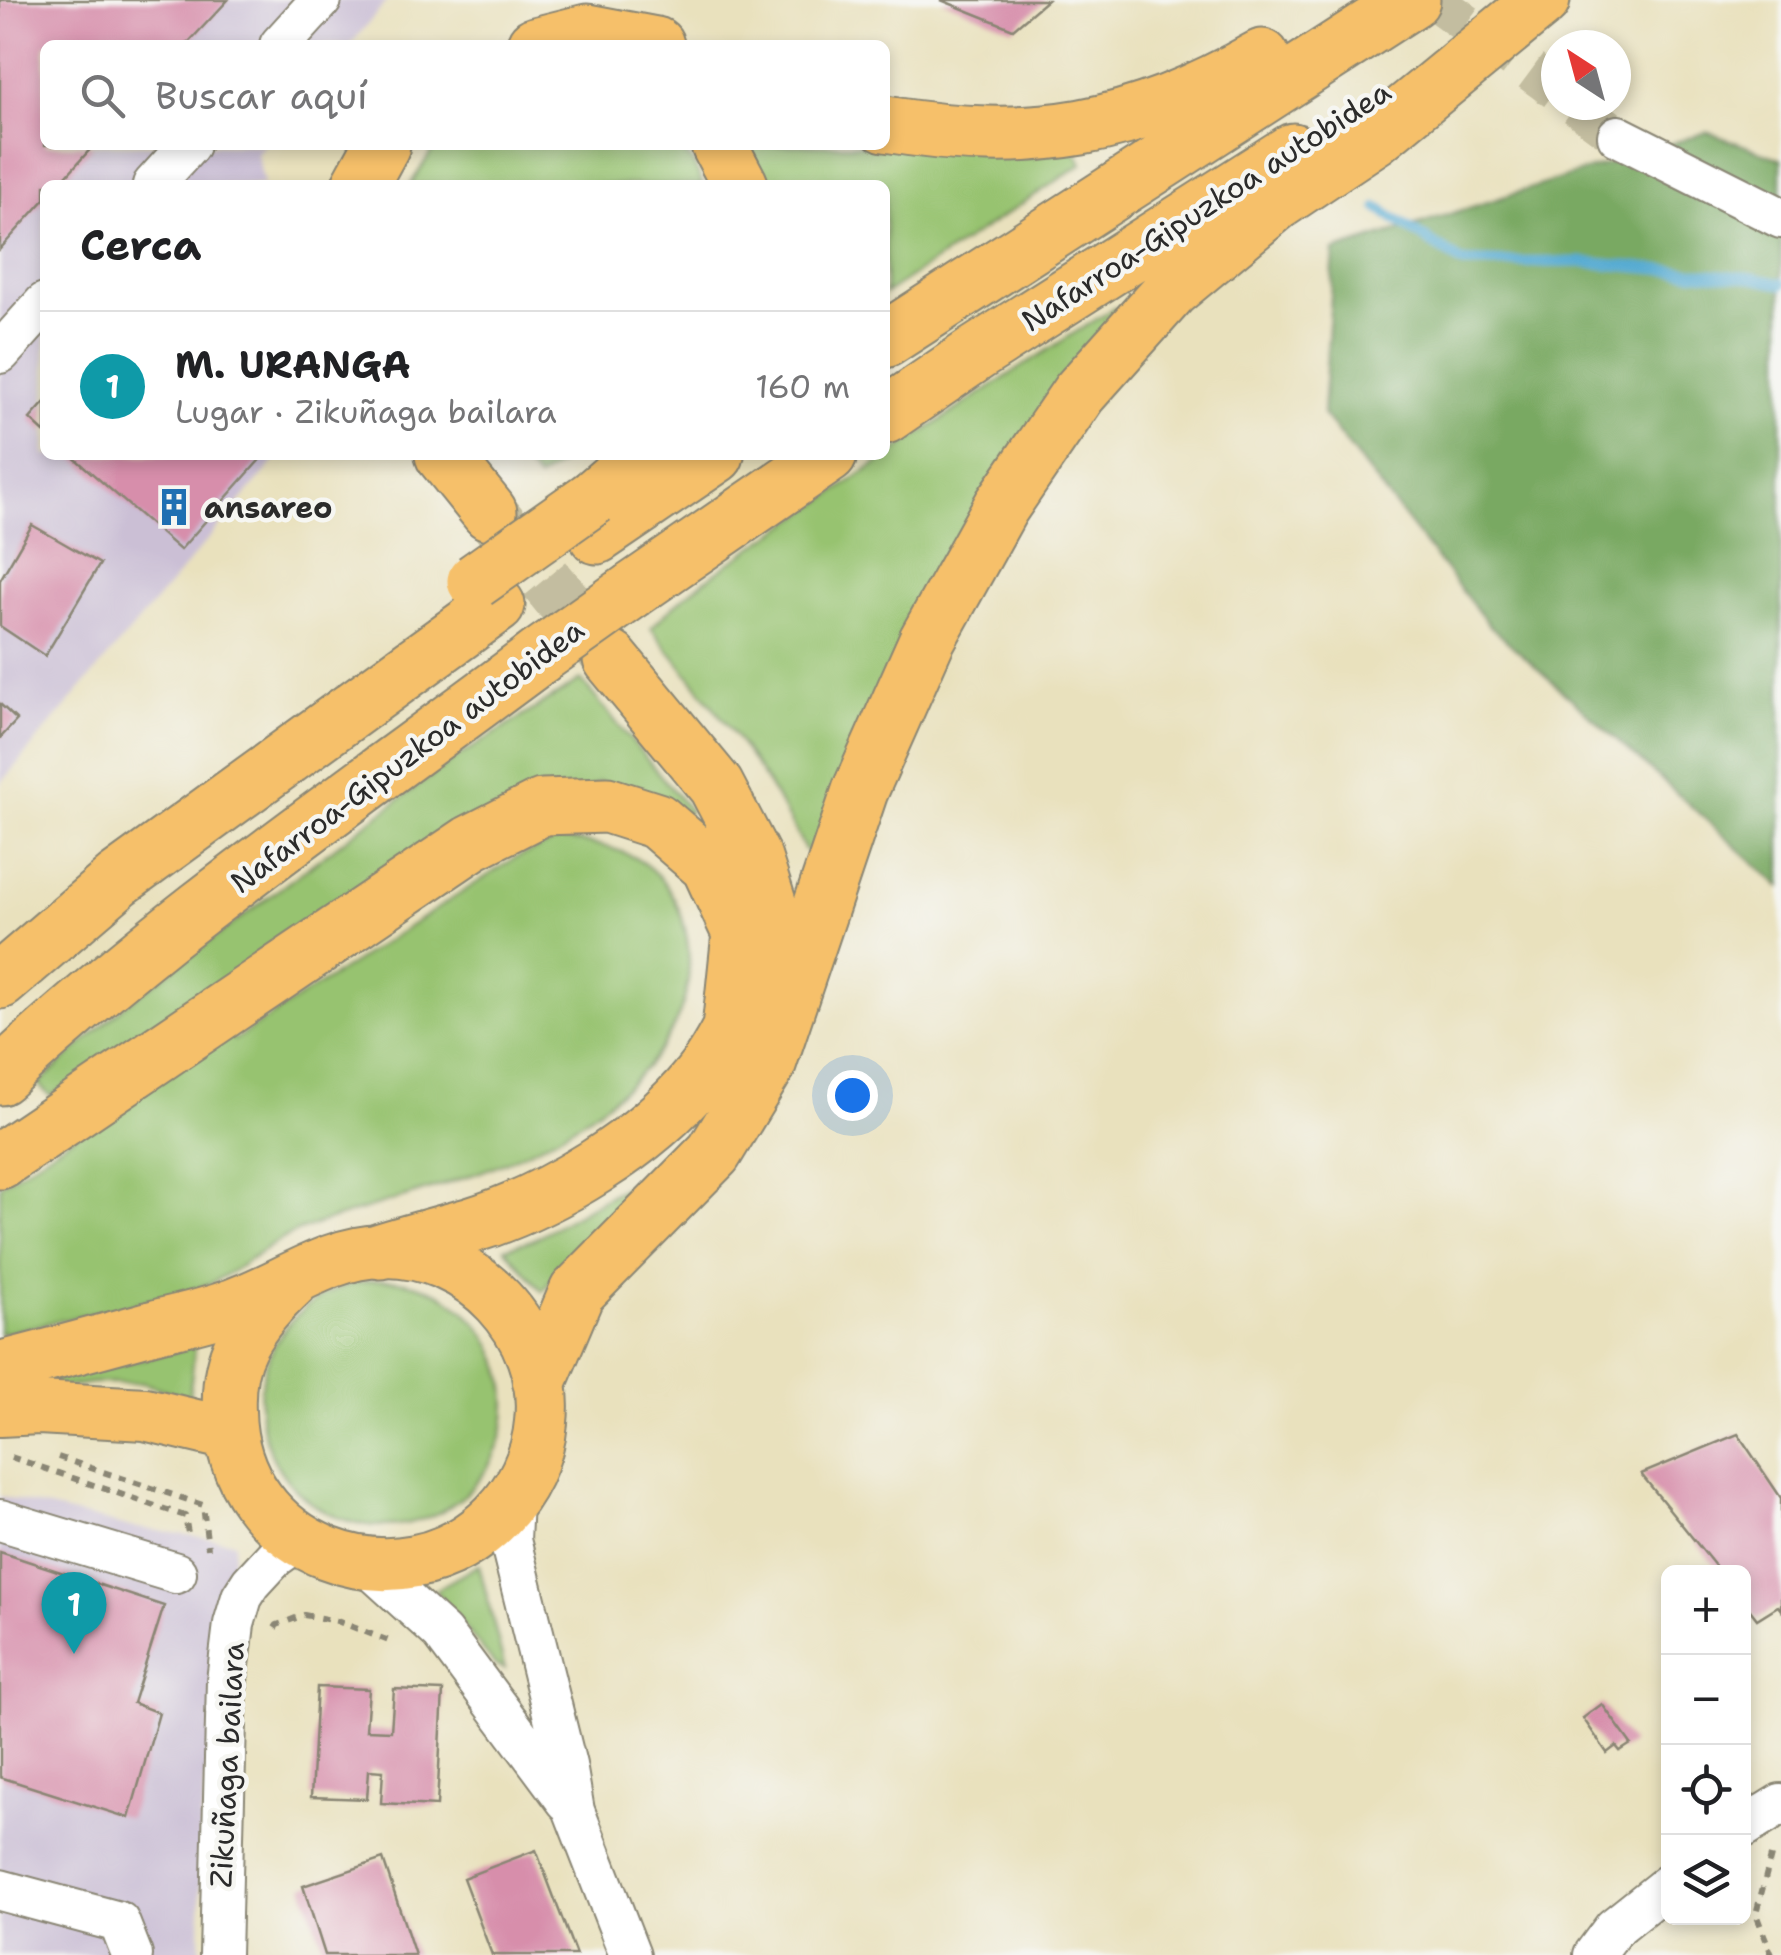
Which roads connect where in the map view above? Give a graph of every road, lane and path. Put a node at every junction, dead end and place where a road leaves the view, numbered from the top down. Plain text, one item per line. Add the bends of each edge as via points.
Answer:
1 (321, 0) edge
2 (1365, 0) edge
3 (1412, 0) edge
4 (1529, 0) edge
5 (1542, 0) edge
6 (285, 40) edge
7 (562, 40) edge
8 (629, 40) edge
9 (890, 125) edge
10 (1618, 136) tunnel mouth
11 (184, 150) edge
12 (379, 150) edge
13 (722, 150) edge
14 (157, 180) edge
15 (363, 180) edge
16 (737, 180) edge
17 (1781, 218) edge
18 (40, 309) edge
19 (890, 337) edge
20 (0, 353) edge
21 (890, 413) edge
22 (448, 460) edge
23 (639, 460) edge
24 (706, 460) edge
25 (822, 460) edge
26 (489, 512) tunnel mouth
27 (596, 516) junction
28 (611, 659) tunnel mouth
29 (18, 966) edge
30 (749, 1047) junction
31 (0, 1077) edge
32 (0, 1161) edge
33 (381, 1251) junction
34 (293, 1281) junction
35 (0, 1368) edge
36 (540, 1379) junction
37 (0, 1410) edge
38 (229, 1434) junction
39 (512, 1501) junction
40 (0, 1520) edge
41 (299, 1540) junction
42 (367, 1564) junction
43 (176, 1573) dead end
44 (270, 1638) dead end
45 (399, 1646) dead end
46 (1781, 1804) edge
47 (574, 1810) junction
48 (1759, 1835) edge
49 (0, 1890) edge
50 (1661, 1891) edge
51 (132, 1955) edge
52 (220, 1955) edge
53 (630, 1955) edge
54 (1594, 1955) edge
55 (1772, 1955) edge

1 - 6 street
2 - 9 highway via 1206,88 1127,117 992,136
3 - 19 highway, Nafarroa-Gipuzkoa autobidea
4 - 21 highway, Nafarroa-Gipuzkoa autobidea
5 - 30 highway via 1375,137 1276,204 1171,290 1079,393 1000,506 926,640
7 - 8 highway via 587,32
10 - 17 street
11 - 14 street
12 - 15 highway
13 - 16 highway
18 - 20 street
22 - 26 highway
23 - 27 highway
24 - 27 highway
25 - 31 highway, Nafarroa-Gipuzkoa autobidea, bridge via 540,656 214,900
27 - 29 highway via 486,593
28 - 30 highway via 716,786 754,860 778,934
30 - 32 highway via 740,933 709,866 657,821 607,805 542,807 470,843
30 - 33 highway via 700,1078 602,1162 546,1194
30 - 36 highway via 714,1153 577,1292
33 - 34 main road via 335,1259
33 - 36 main road via 426,1256 466,1273 500,1301 526,1337
34 - 35 main road via 231,1306
34 - 38 main road via 262,1311 239,1348 228,1391
36 - 39 main road via 542,1422 532,1463
37 - 38 main road via 146,1414
38 - 41 main road via 242,1476 266,1512
39 - 42 main road via 448,1552 408,1564
39 - 47 street via 510,1540
40 - 43 street
41 - 42 main road
41 - 52 street, Zikuñaga bailara via 251,1583 234,1624
42 - 47 street via 442,1633
44 - 45 path via 277,1625 304,1615
46 - 48 street
47 - 53 street
48 - 55 path via 1756,1914
49 - 51 street via 119,1922
50 - 54 street via 1614,1928

